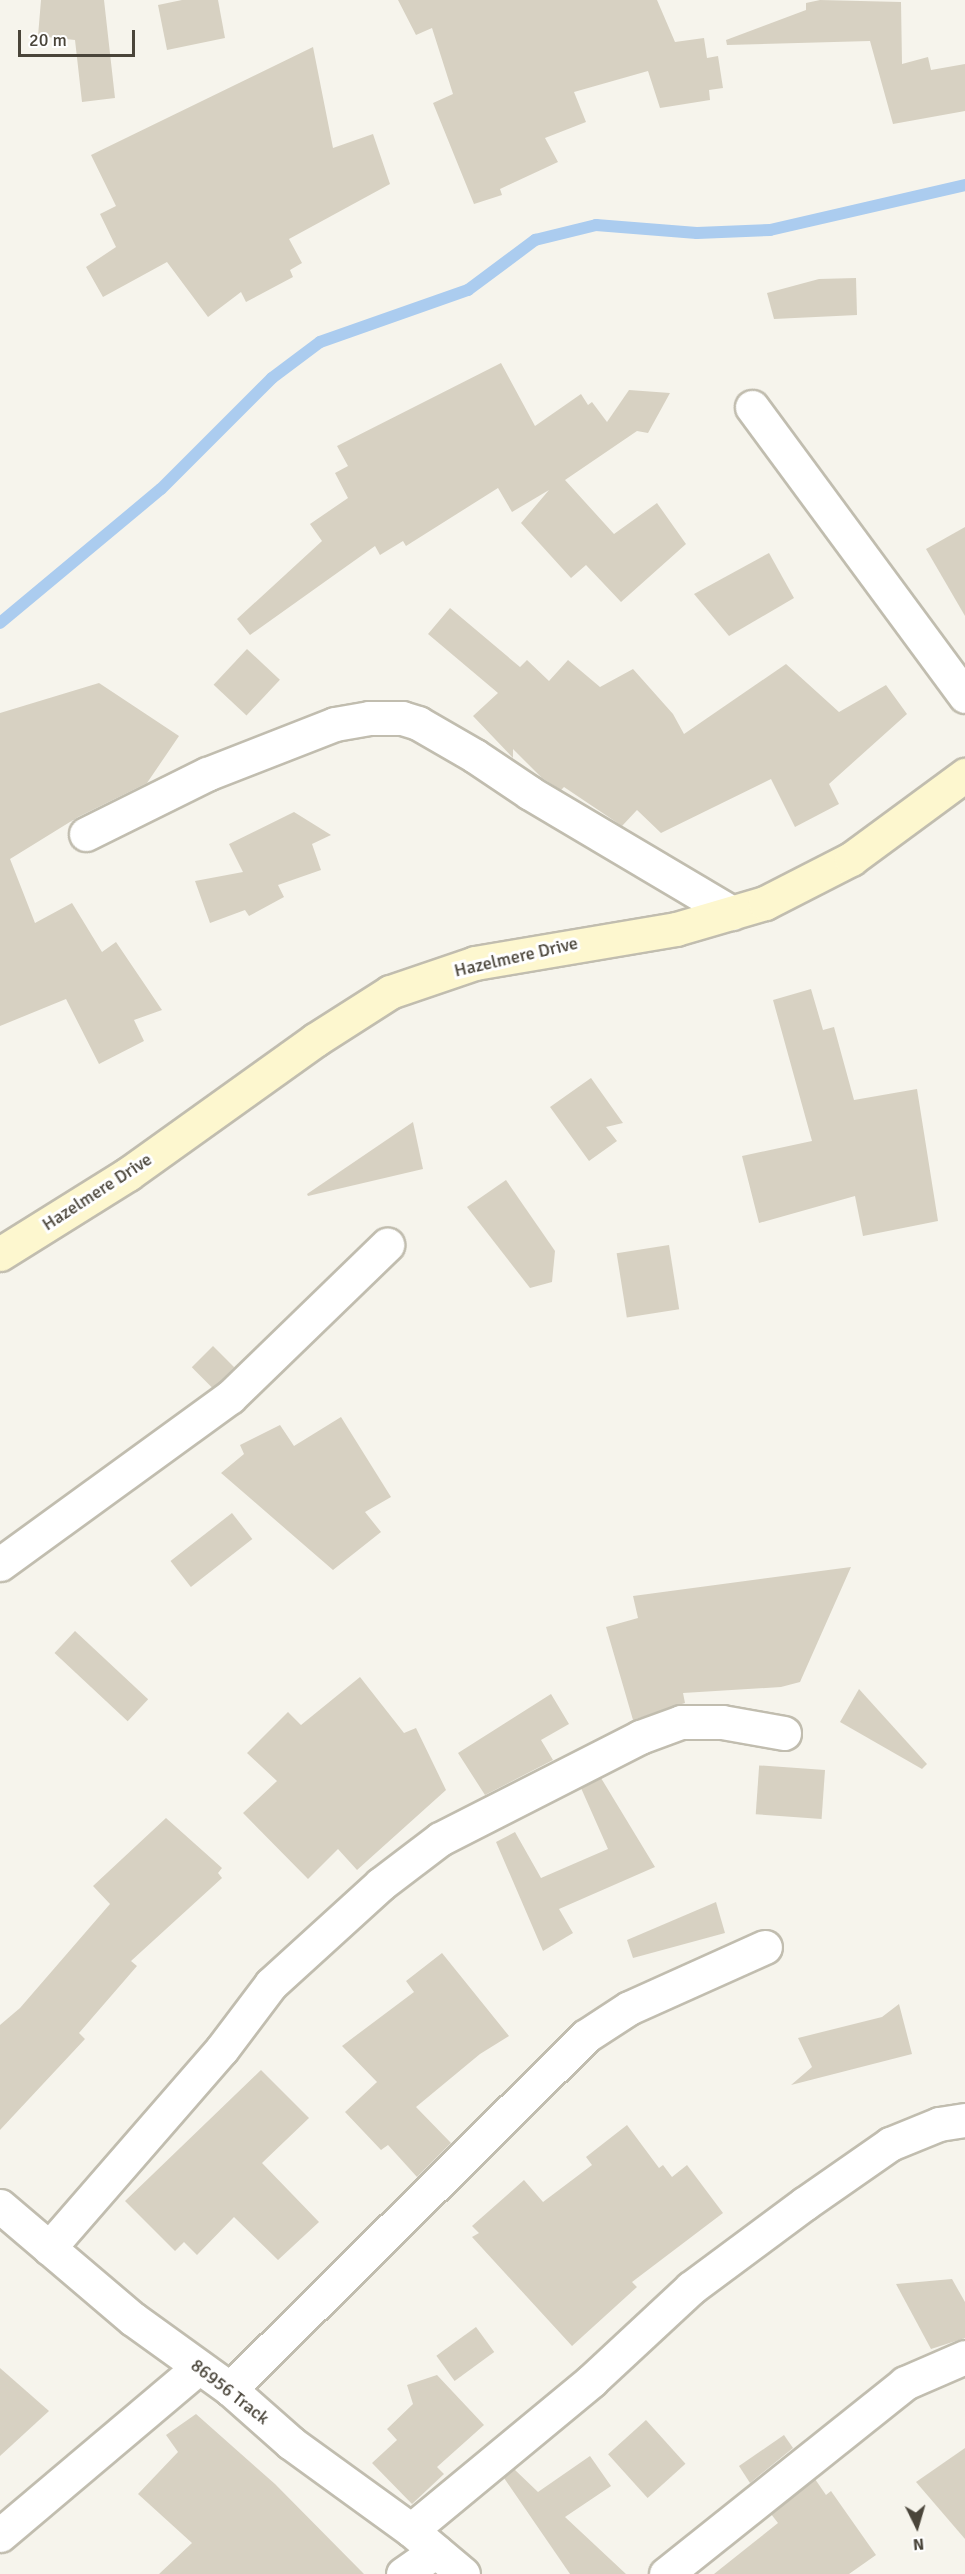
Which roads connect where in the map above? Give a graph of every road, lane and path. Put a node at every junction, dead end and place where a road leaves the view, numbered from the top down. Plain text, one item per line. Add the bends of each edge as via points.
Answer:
1 (752, 407) dead end
2 (965, 696) edge
3 (965, 775) edge
4 (86, 834) dead end
5 (732, 913) junction
6 (387, 1245) dead end
7 (0, 1254) edge
8 (0, 1564) edge
9 (784, 1733) dead end
10 (765, 1947) dead end
11 (965, 2120) edge
12 (0, 2206) edge
13 (49, 2248) junction
14 (965, 2357) edge
15 (199, 2367) junction
16 (230, 2389) junction
17 (0, 2535) edge
18 (424, 2540) junction
19 (403, 2574) edge
20 (463, 2574) edge
21 (666, 2574) edge

1 - 2 street
3 - 5 street, Hazelmere Drive via 851,859 765,903
4 - 5 street via 207,774 335,724 402,718 475,756
5 - 7 street, Hazelmere Drive via 676,929 475,963 390,992 315,1040 128,1174
6 - 8 street via 230,1397
9 - 13 street via 722,1722 681,1722 640,1737 440,1839 381,1884 271,1984 222,2049
10 - 16 street via 629,2008 586,2036
11 - 18 street via 939,2124 890,2144 691,2288
12 - 13 street, 86956 Track
13 - 15 street, 86956 Track via 133,2319
14 - 21 street via 905,2383
15 - 16 street, 86956 Track
15 - 17 street
16 - 18 street, 86956 Track via 291,2443
18 - 19 street
18 - 20 street, 86956 Track

